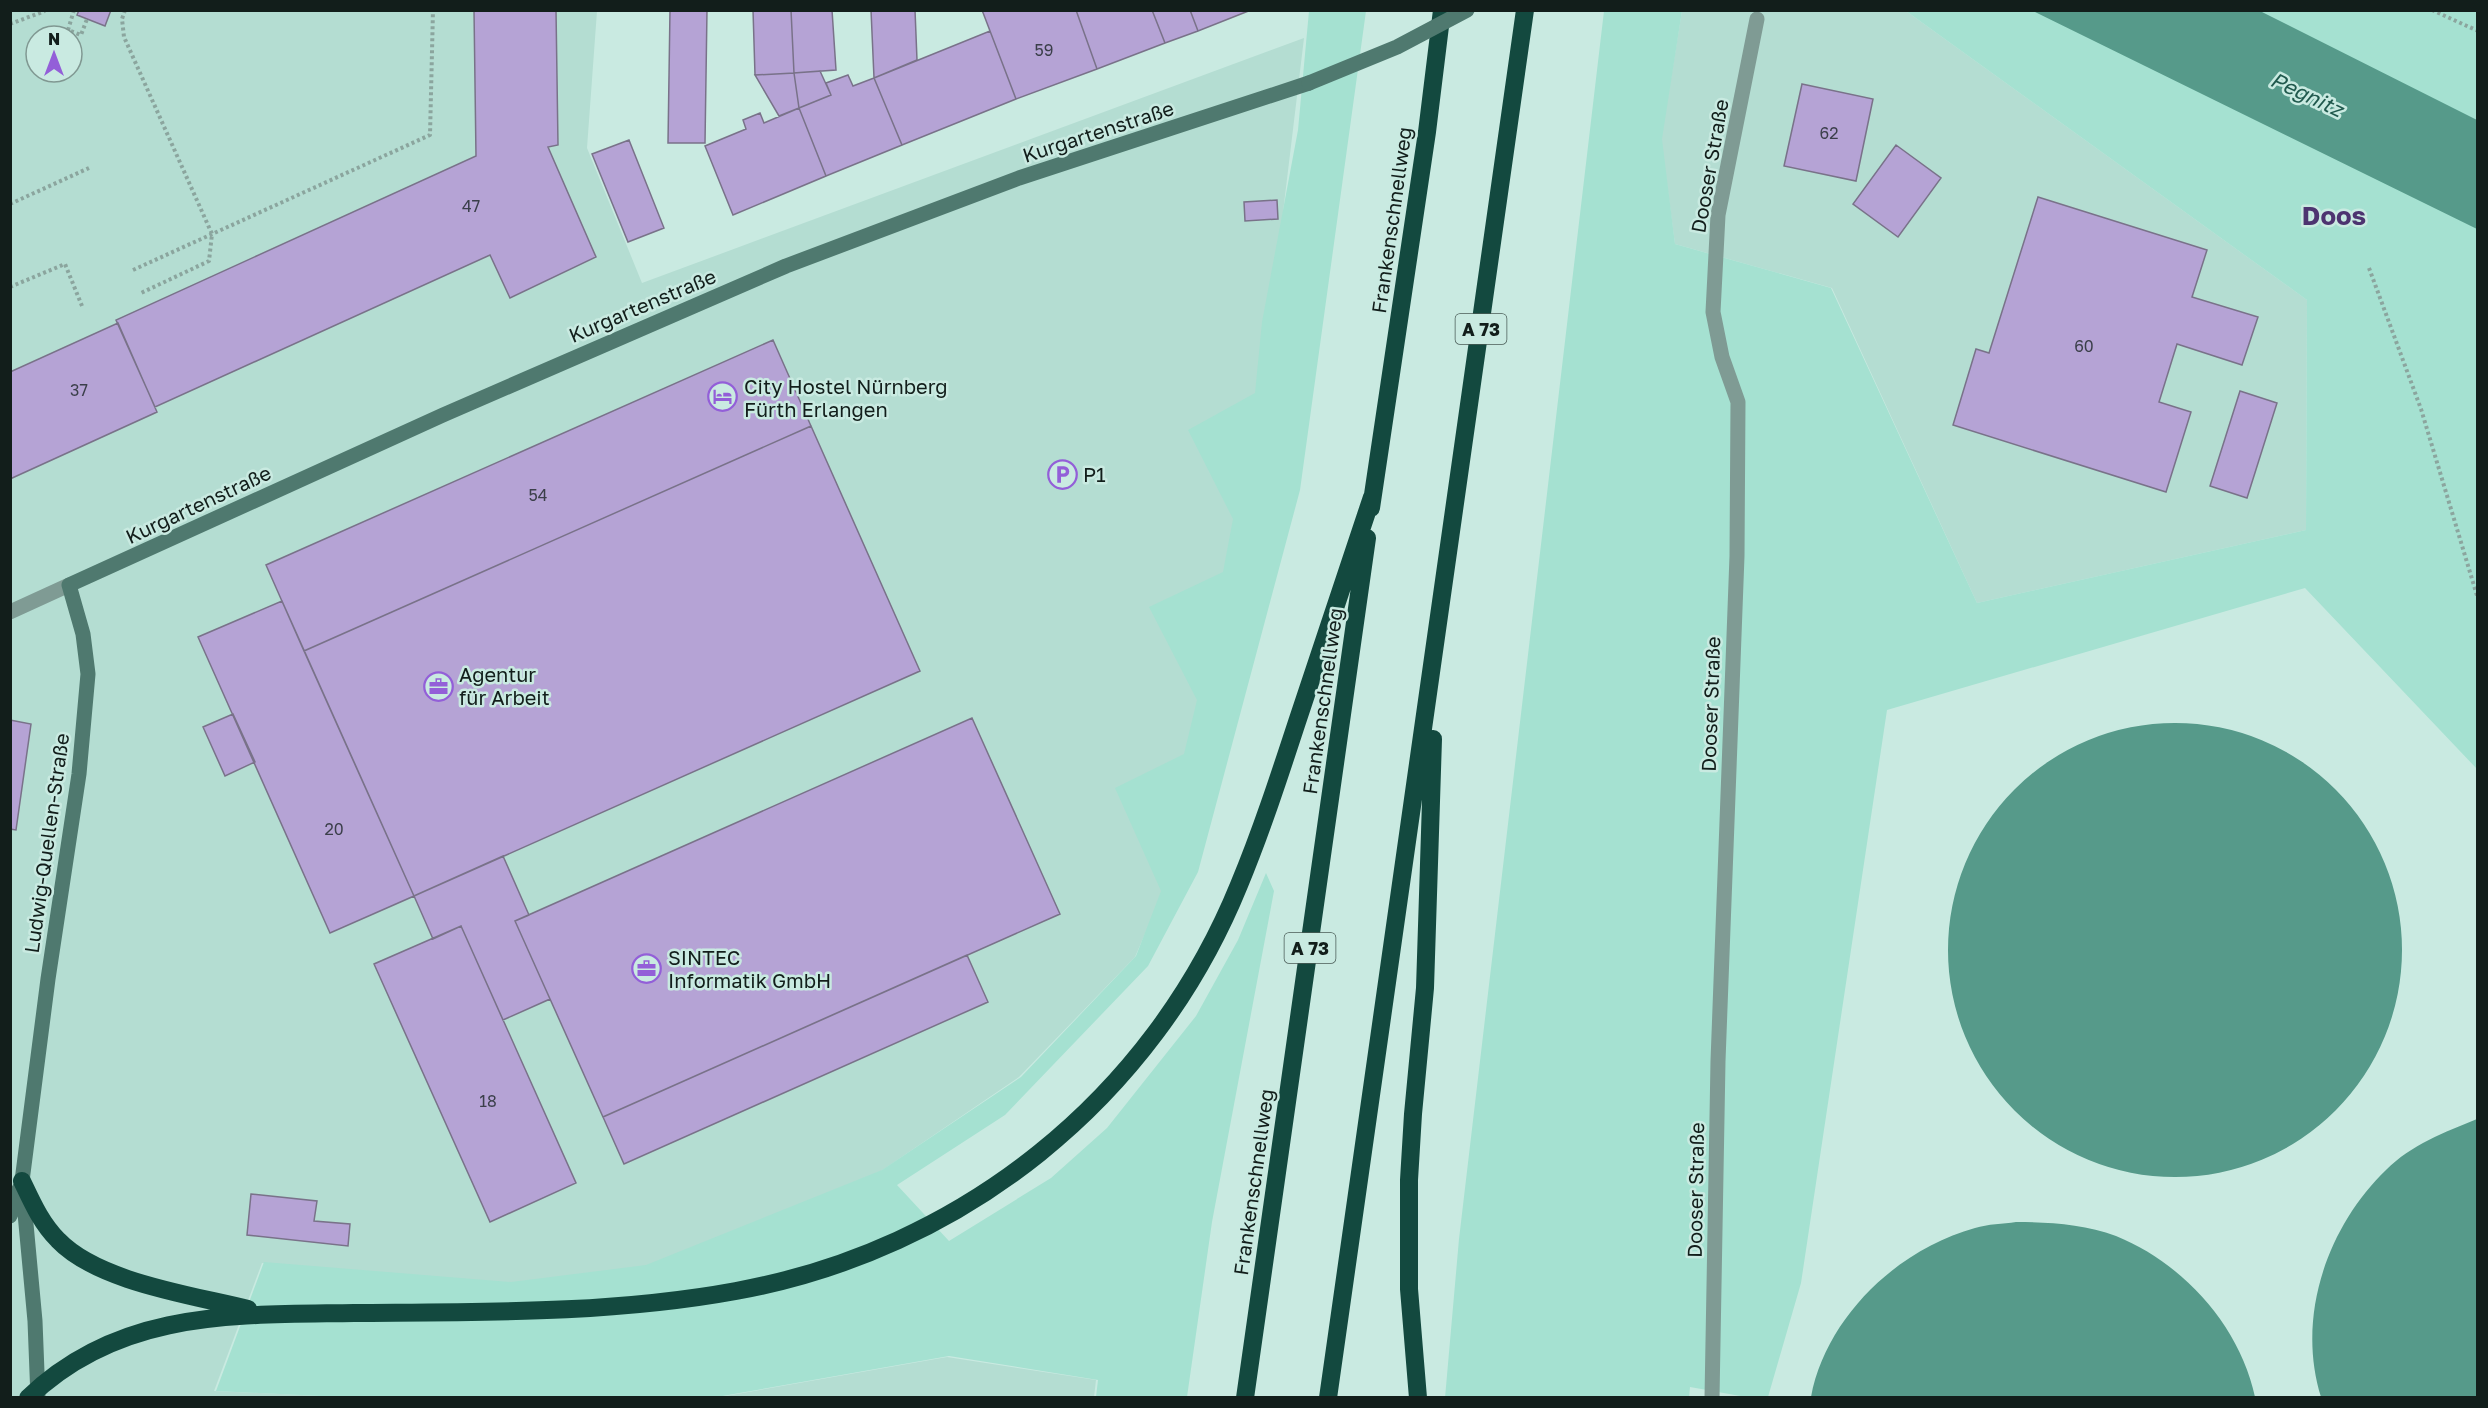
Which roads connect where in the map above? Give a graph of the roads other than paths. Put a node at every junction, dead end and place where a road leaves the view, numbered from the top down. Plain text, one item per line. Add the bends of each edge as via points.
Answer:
1 (1442, 10) edge
2 (1467, 10) edge
3 (1525, 10) edge
4 (1757, 19) dead end
5 (1372, 497) junction
6 (69, 585) junction
7 (10, 612) edge
8 (1436, 647) junction
9 (22, 1181) junction
10 (10, 1216) edge
11 (270, 1314) junction
12 (35, 1394) edge
13 (1245, 1398) edge
14 (1328, 1398) edge
15 (1418, 1398) edge
16 (1712, 1398) edge

1 - 5 highway, Frankenschnellweg / A 73
2 - 6 main road, Kurgartenstraße, bridge via 1388,51 1309,83 1000,185 786,266 443,415
3 - 8 highway, A 73
4 - 16 street, Dooser Straße via 1718,214 1713,312 1738,414
5 - 11 highway via 1281,773 1238,888 1207,951 1169,1015 1123,1074 1068,1130 1008,1178 942,1220 876,1251 810,1274 736,1292 600,1308
5 - 13 highway, Frankenschnellweg / A 73
6 - 7 street, Kurgartenstraße
6 - 9 main road, Ludwig-Quellen-Straße via 83,633 88,674 79,774
8 - 14 highway, A 73
8 - 15 highway via 1425,988 1409,1203 1409,1288
9 - 10 main road, Ludwig-Quellen-Straße
9 - 11 highway via 47,1229 94,1267
9 - 12 main road, Ludwig-Quellen-Straße via 35,1321
11 - 12 highway via 183,1321 142,1331 88,1355

